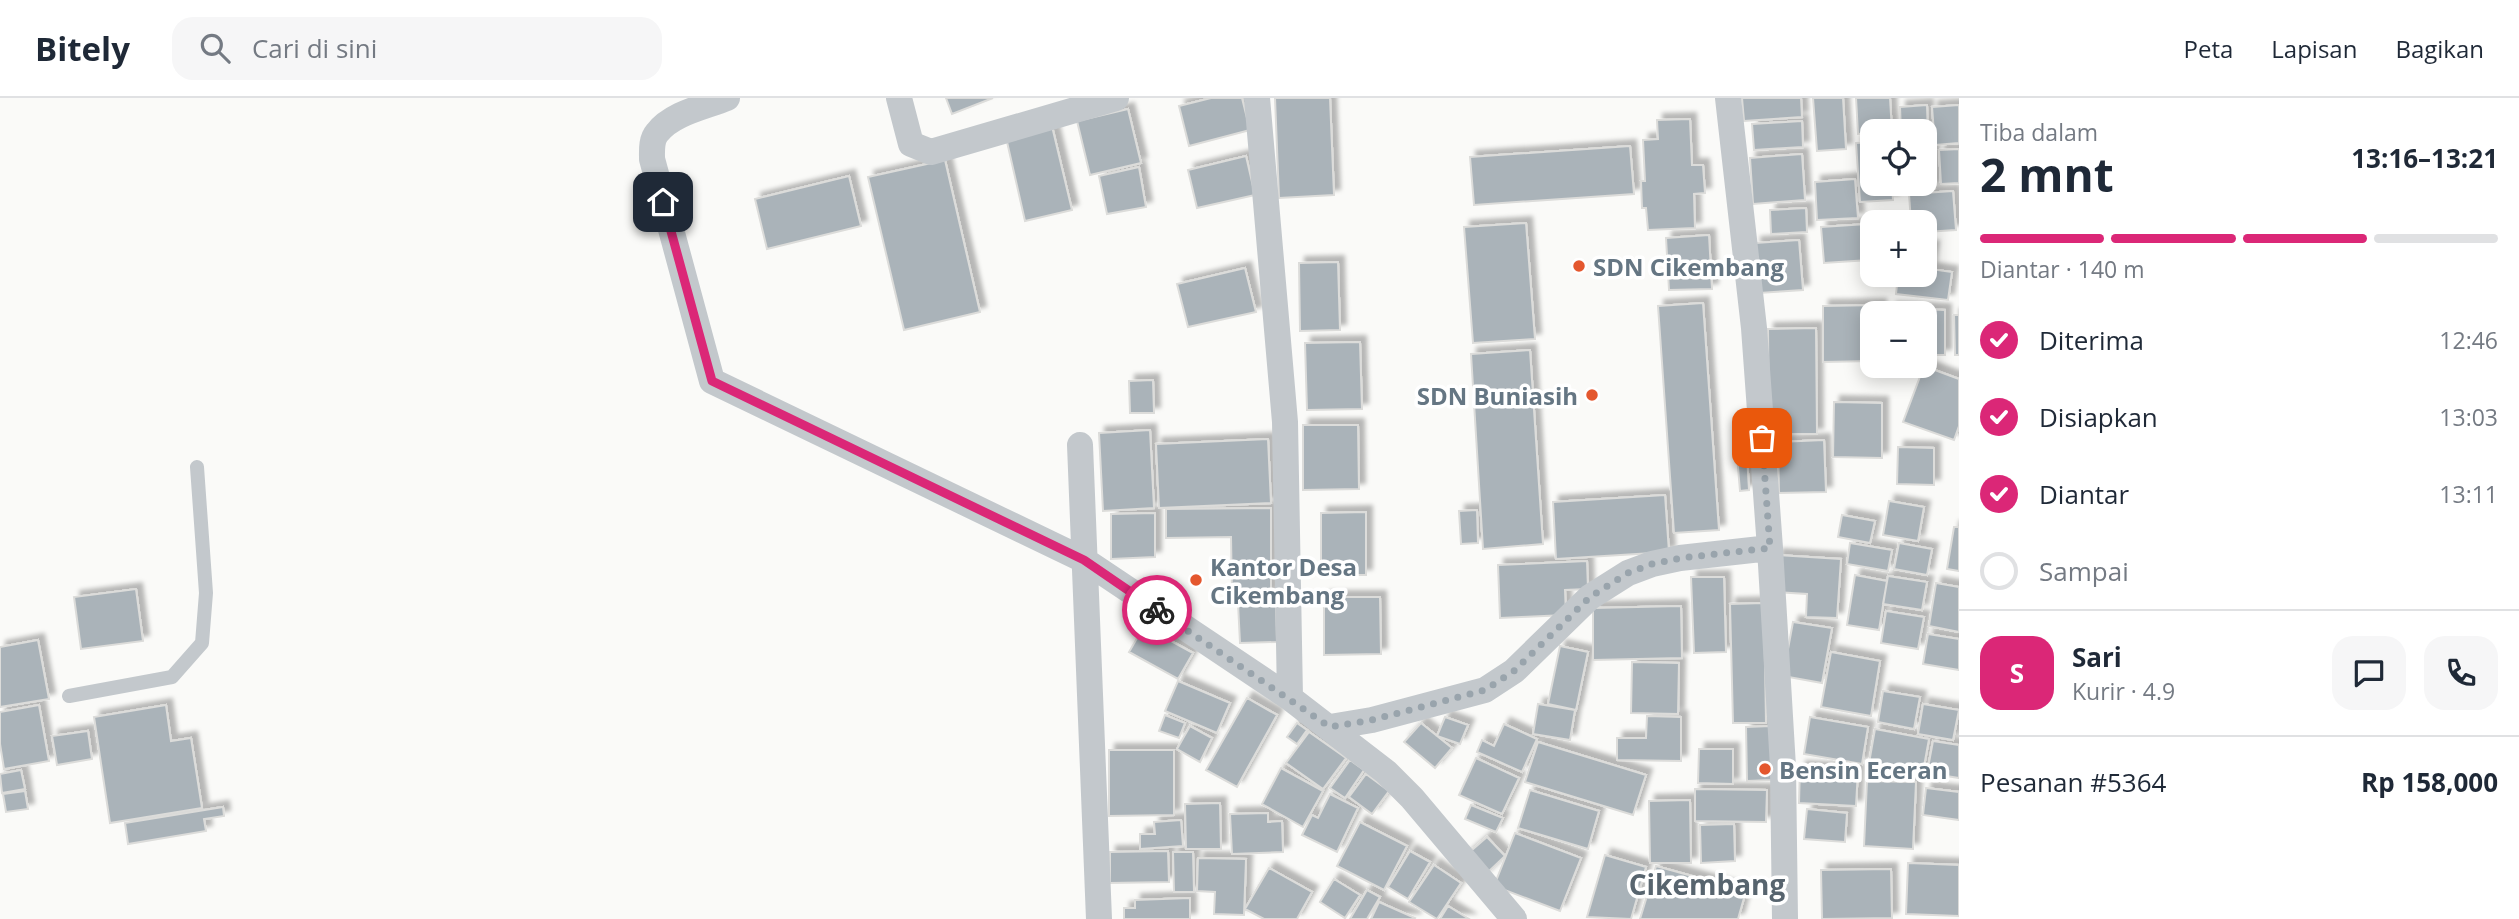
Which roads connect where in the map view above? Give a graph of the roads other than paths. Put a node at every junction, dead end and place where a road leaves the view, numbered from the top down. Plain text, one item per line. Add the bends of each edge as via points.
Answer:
1 (727, 98) edge
2 (899, 98) edge
3 (1116, 98) edge
4 (1257, 98) edge
5 (1728, 98) edge
6 (1080, 445) dead end
7 (198, 467) dead end
8 (1770, 548) junction
9 (1084, 560) junction
10 (69, 696) dead end
11 (1290, 698) junction
12 (1330, 727) junction
13 (1099, 919) edge
14 (1514, 919) edge
15 (1785, 919) edge

1 - 9 street via 673,120 656,134 652,146 712,381
2 - 3 street via 911,144 931,152
4 - 11 street via 1285,422
5 - 8 street via 1754,328
6 - 9 street
7 - 10 lane via 206,593 202,643 172,677
8 - 12 street via 1681,558 1628,573 1590,597 1514,671 1485,690
8 - 15 street via 1783,768
9 - 11 street
9 - 13 street
11 - 12 street
12 - 14 street via 1412,799

